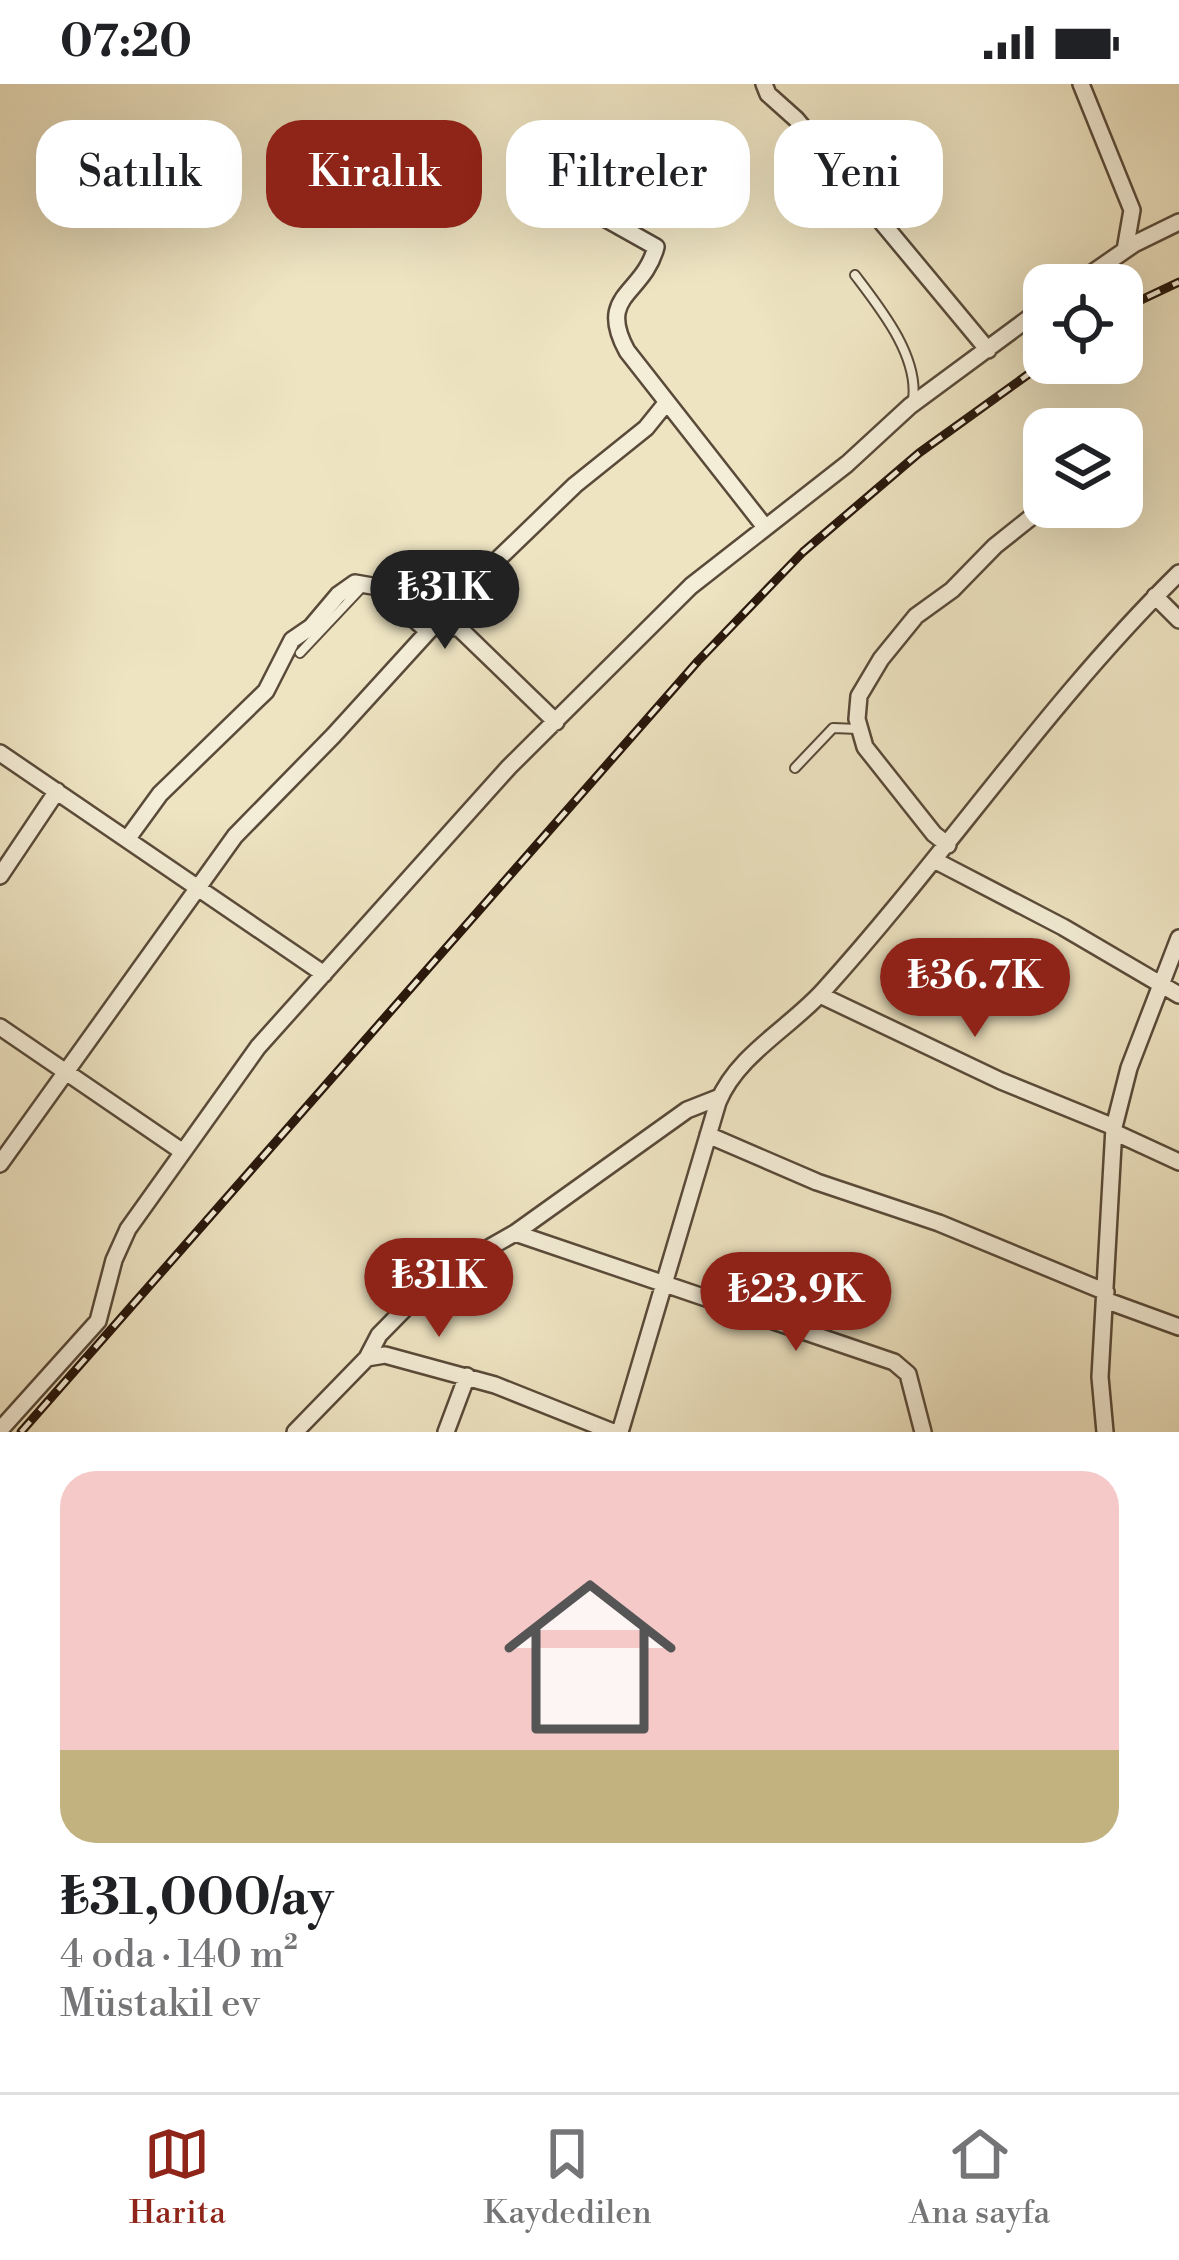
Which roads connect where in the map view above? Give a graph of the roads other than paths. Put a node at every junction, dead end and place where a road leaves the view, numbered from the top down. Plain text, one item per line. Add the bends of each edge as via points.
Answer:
1 (764, 84) edge
2 (1081, 84) edge
3 (1179, 222) edge
4 (622, 228) edge
5 (1125, 250) junction
6 (1105, 264) edge
7 (855, 275) dead end
8 (1023, 323) edge
9 (988, 350) junction
10 (667, 402) junction
11 (910, 406) junction
12 (1023, 524) edge
13 (766, 527) junction
14 (1179, 573) edge
15 (367, 583) junction
16 (1155, 596) junction
17 (1179, 620) edge
18 (431, 629) junction
19 (300, 653) dead end
20 (556, 722) junction
21 (859, 729) junction
22 (0, 753) edge
23 (795, 768) dead end
24 (57, 791) junction
25 (128, 838) junction
26 (948, 845) junction
27 (936, 861) junction
28 (0, 876) edge
29 (201, 889) junction
30 (1179, 938) edge
31 (324, 974) junction
32 (1161, 985) junction
33 (820, 995) junction
34 (1179, 995) edge
35 (0, 1028) edge
36 (65, 1069) junction
37 (720, 1097) junction
38 (1114, 1130) junction
39 (708, 1135) junction
40 (183, 1152) junction
41 (1179, 1162) edge
42 (0, 1164) edge
43 (515, 1233) junction
44 (663, 1282) junction
45 (1106, 1296) junction
46 (1179, 1327) edge
47 (367, 1358) junction
48 (467, 1376) junction
49 (2, 1423) edge
50 (295, 1432) edge
51 (446, 1432) edge
52 (616, 1432) edge
53 (923, 1432) edge
54 (1105, 1432) edge

1 - 9 street
2 - 5 street via 1132,210
3 - 5 street
4 - 10 street via 656,247 614,319 627,351
5 - 6 street
7 - 11 lane via 911,371
8 - 9 street
9 - 11 street
10 - 13 street
10 - 18 street
11 - 13 street
12 - 21 street via 916,616 862,688
13 - 20 street via 691,586
14 - 16 street
15 - 18 street
15 - 19 lane
15 - 25 street via 349,586 292,640 266,691 160,794
16 - 17 street
16 - 26 street
18 - 20 street via 459,628
18 - 29 street via 235,836
20 - 31 street
21 - 23 lane via 833,728
21 - 26 street via 878,767
22 - 24 street
24 - 25 street
24 - 28 street
25 - 29 street
26 - 27 street
27 - 32 street
27 - 33 street
29 - 31 street
29 - 36 street
30 - 32 street
31 - 40 street via 257,1047
32 - 34 street
32 - 38 street
33 - 37 street via 744,1063
33 - 38 street
35 - 36 street
36 - 40 street
36 - 42 street
37 - 39 street
37 - 43 street via 687,1110
38 - 41 street
38 - 45 street
39 - 44 street
39 - 45 street
40 - 49 street via 128,1229 98,1321
43 - 44 street
43 - 47 street via 434,1279
44 - 52 street
44 - 53 street via 899,1364
45 - 46 street
45 - 54 street
47 - 48 street via 392,1354
47 - 50 street
48 - 51 street
48 - 52 street

